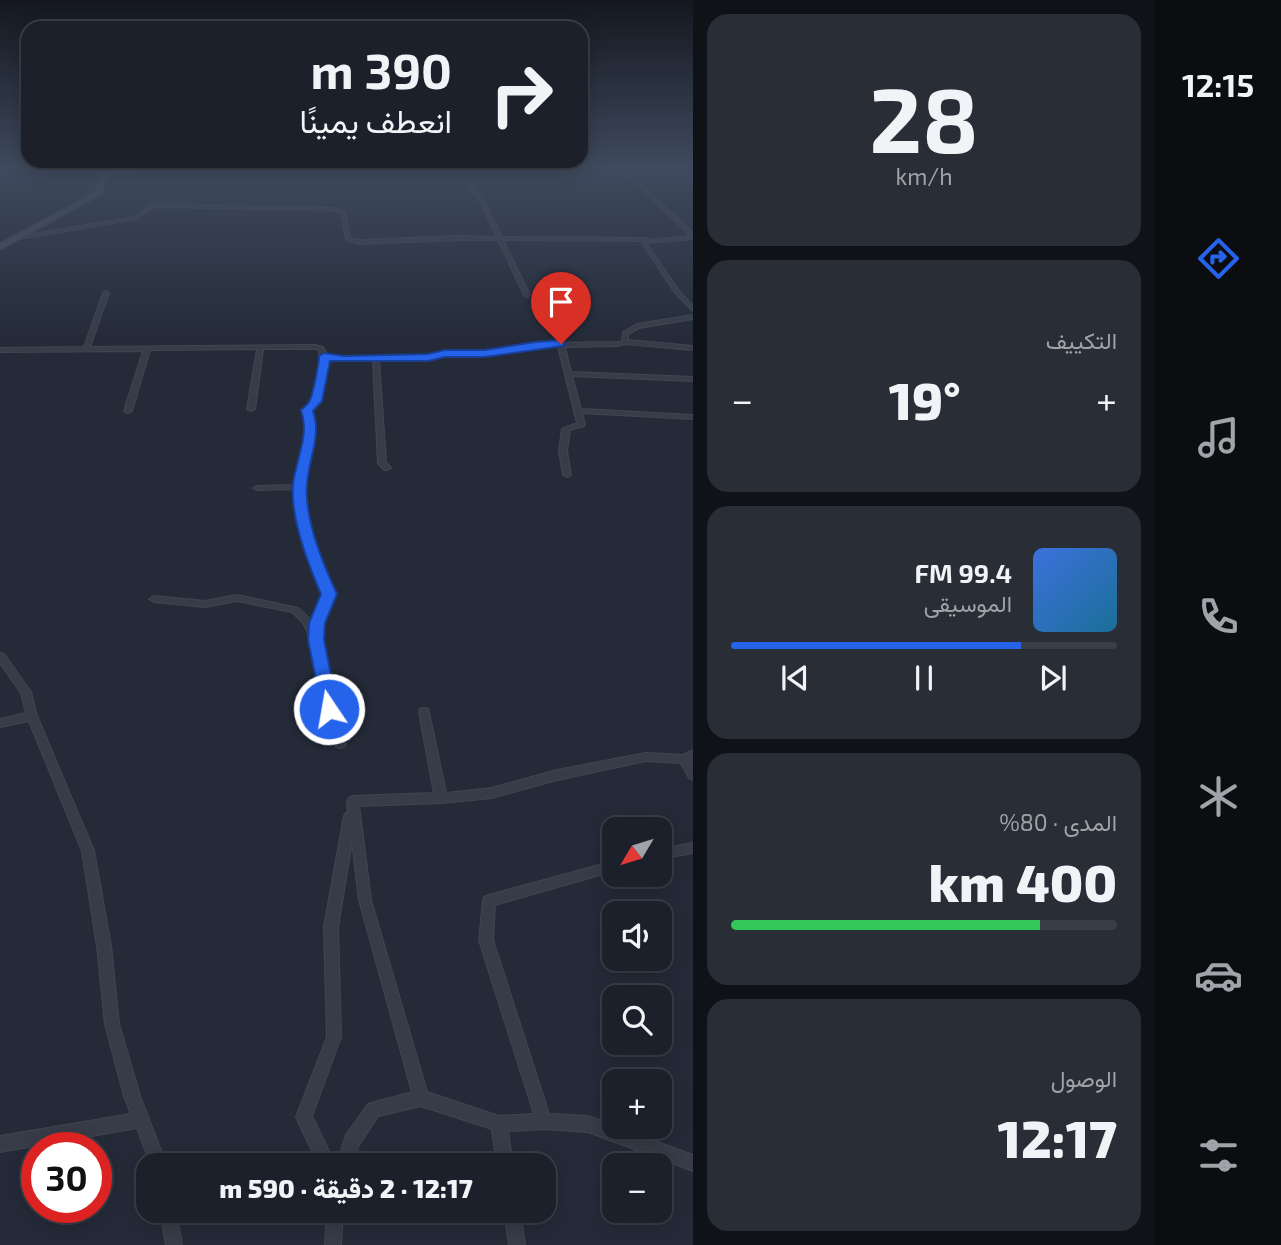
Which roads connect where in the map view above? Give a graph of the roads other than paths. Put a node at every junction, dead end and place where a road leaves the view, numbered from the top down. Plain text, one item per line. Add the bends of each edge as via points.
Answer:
1 (41, 225) edge
2 (92, 225) edge
3 (346, 225) edge
4 (493, 225) edge
5 (693, 225) edge
6 (684, 226) joint
7 (19, 237) junction
8 (501, 238) junction
9 (693, 238) edge
10 (646, 240) junction
11 (0, 247) edge
12 (106, 293) dead end
13 (527, 295) dead end
14 (693, 309) edge
15 (693, 317) edge
16 (625, 342) junction
17 (561, 344) junction
18 (260, 348) junction
19 (693, 348) edge
20 (147, 349) junction
21 (0, 350) edge
22 (86, 350) junction
23 (324, 356) junction
24 (376, 359) junction
25 (568, 374) junction
26 (693, 379) edge
27 (251, 409) dead end
28 (128, 411) dead end
29 (578, 411) junction
30 (693, 418) edge
31 (387, 468) dead end
32 (567, 475) dead end
33 (300, 487) junction
34 (257, 488) dead end
35 (153, 599) dead end
36 (316, 640) junction
37 (0, 656) edge
38 (424, 712) dead end
39 (32, 716) junction
40 (0, 723) edge
41 (340, 744) dead end
42 (689, 756) edge
43 (693, 775) edge
44 (441, 798) junction
45 (353, 802) junction
46 (693, 848) edge
47 (672, 852) edge
48 (602, 869) edge
49 (421, 1098) junction
50 (141, 1120) junction
51 (544, 1121) junction
52 (499, 1124) junction
53 (0, 1144) edge
54 (154, 1153) edge
55 (322, 1153) edge
56 (348, 1153) edge
57 (503, 1153) edge
58 (693, 1163) edge
59 (170, 1223) edge
60 (334, 1223) edge
61 (514, 1223) edge
62 (174, 1245) edge
63 (332, 1245) edge
64 (517, 1245) edge

1 - 7 street
2 - 7 street
3 - 8 street via 349,241
4 - 8 street
5 - 6 street
6 - 9 street
7 - 11 street
8 - 10 street
8 - 13 street
9 - 10 street
10 - 14 street via 643,242 677,292
12 - 22 street
15 - 16 street via 637,326 625,333
16 - 17 street
16 - 19 street
17 - 24 street via 485,354
17 - 25 street
18 - 20 street
18 - 23 street via 315,347 321,348
18 - 27 street
20 - 22 street
20 - 28 street
21 - 22 street
23 - 24 street
23 - 33 street via 316,401 307,410 311,422
24 - 31 street via 382,463
25 - 26 street
25 - 29 street
29 - 30 street
29 - 32 street via 581,424 566,429
33 - 34 street
33 - 36 street via 309,550 329,594 317,623
35 - 36 street via 205,604 237,598 295,610 307,621
36 - 41 street
37 - 39 street via 26,692
38 - 44 street
39 - 40 street
39 - 50 street via 88,850 112,1024
42 - 43 street
42 - 44 street via 646,757 492,793
44 - 45 street
45 - 49 street via 365,900
45 - 55 street via 331,927 334,1037 304,1117
46 - 47 street
48 - 51 street via 489,901 485,940
49 - 52 street
49 - 56 street via 373,1109
50 - 53 street
50 - 54 street
51 - 52 street
51 - 58 street via 588,1124
52 - 57 street
59 - 62 street
60 - 63 street
61 - 64 street

